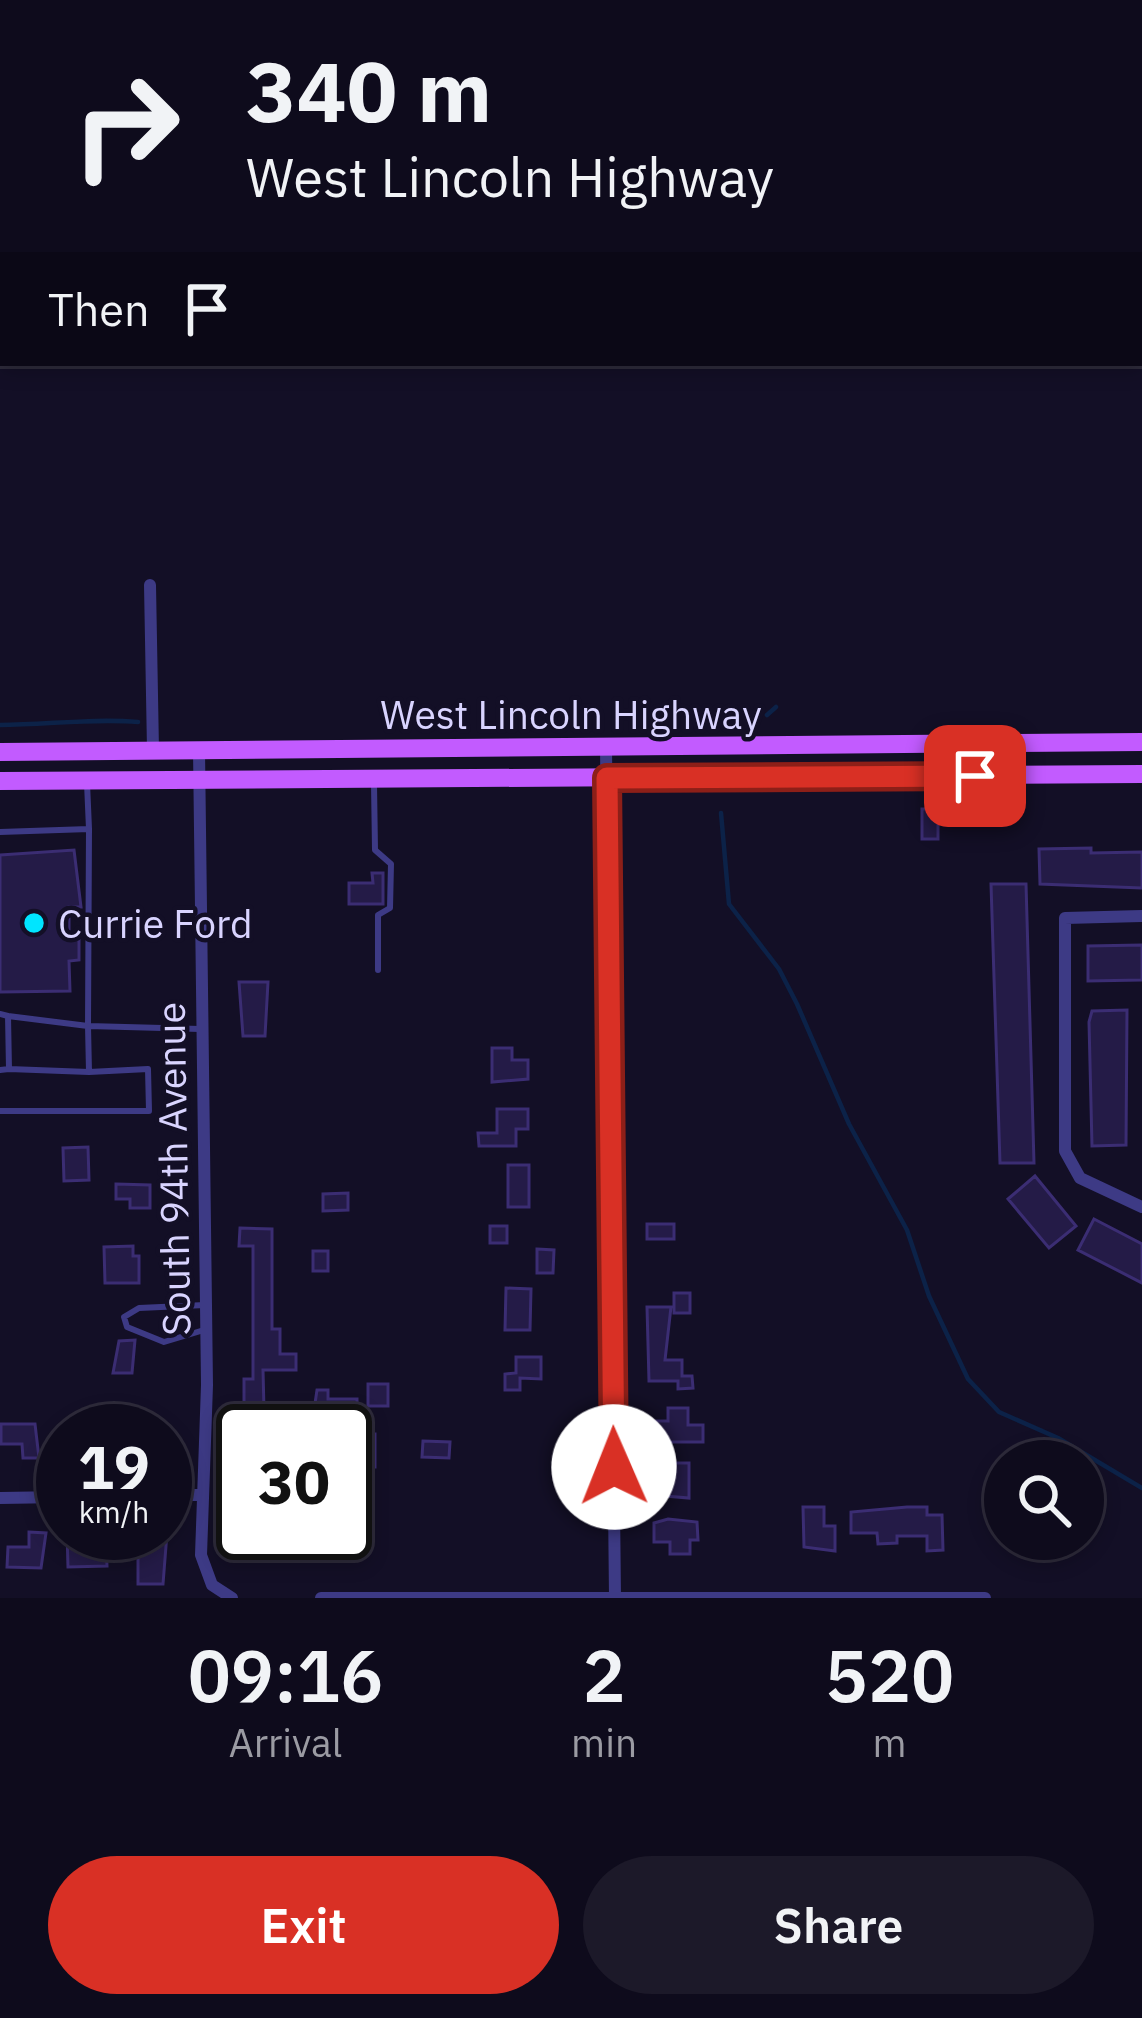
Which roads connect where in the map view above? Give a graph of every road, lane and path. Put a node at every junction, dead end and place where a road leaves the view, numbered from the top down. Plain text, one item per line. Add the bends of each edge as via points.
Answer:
1 (150, 585) dead end
2 (1142, 742) edge
3 (606, 746) junction
4 (153, 750) junction
5 (200, 750) junction
6 (0, 752) edge
7 (1142, 774) edge
8 (607, 778) junction
9 (374, 780) junction
10 (200, 781) junction
11 (0, 782) edge
12 (87, 783) junction
13 (89, 829) junction
14 (0, 832) edge
15 (1142, 916) edge
16 (378, 970) dead end
17 (4, 1015) edge
18 (88, 1026) junction
19 (200, 1029) junction
20 (4, 1069) edge
21 (89, 1072) junction
22 (0, 1111) edge
23 (1142, 1207) edge
24 (205, 1305) junction
25 (206, 1329) junction
26 (192, 1495) edge
27 (201, 1495) junction
28 (36, 1497) edge
29 (0, 1498) edge
30 (615, 1597) edge
31 (985, 1597) edge
32 (232, 1598) edge
33 (321, 1598) edge
34 (407, 1598) edge

1 - 4 street
2 - 3 main road, West Lincoln Highway
3 - 5 main road, West Lincoln Highway
3 - 8 street
4 - 5 main road, West Lincoln Highway
4 - 6 main road, West Lincoln Highway
5 - 10 street, South 94th Avenue
7 - 8 main road, West Lincoln Highway
8 - 9 main road, West Lincoln Highway
8 - 30 street
9 - 10 main road, West Lincoln Highway
9 - 16 lane via 375,850 391,863 391,908 378,915
10 - 12 main road, West Lincoln Highway
10 - 19 street, South 94th Avenue
11 - 12 main road, West Lincoln Highway
12 - 13 lane
13 - 14 lane
13 - 18 lane
15 - 23 street via 1065,918 1062,953 1064,1151 1089,1185
17 - 18 lane
17 - 20 lane
18 - 19 lane
18 - 21 lane
19 - 24 street, South 94th Avenue
20 - 21 lane
21 - 22 lane via 148,1069 149,1111
24 - 25 street, South 94th Avenue
24 - 25 lane via 139,1308 124,1317 127,1327 155,1341
25 - 27 street, South 94th Avenue
26 - 27 street
27 - 32 street, South 94th Avenue via 201,1555 212,1585
28 - 29 street
30 - 31 street
30 - 34 street
33 - 34 street

